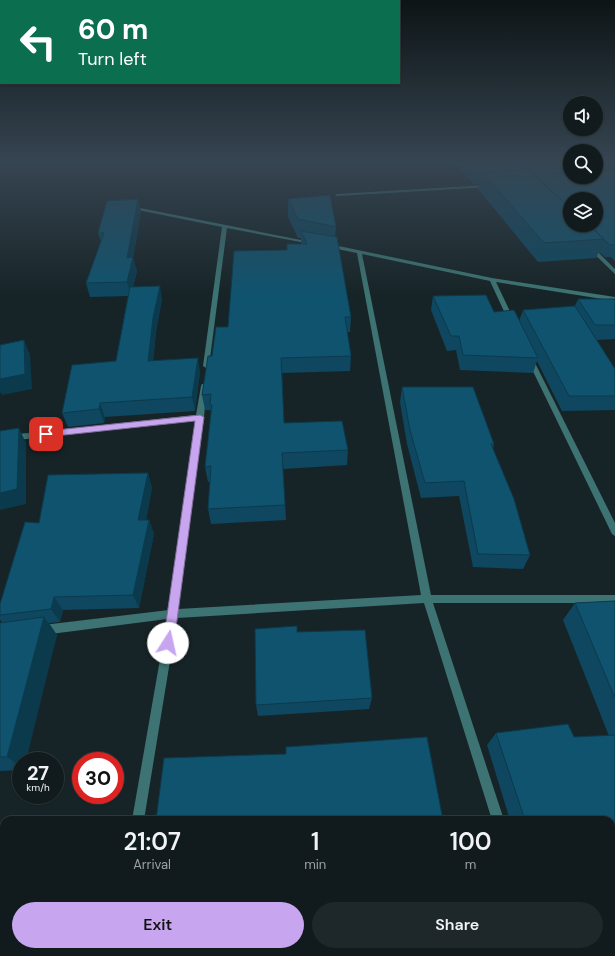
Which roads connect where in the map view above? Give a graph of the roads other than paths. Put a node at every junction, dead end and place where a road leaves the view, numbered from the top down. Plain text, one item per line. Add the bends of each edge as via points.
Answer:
1 (130, 207) edge
2 (225, 226) junction
3 (314, 243) edge
4 (587, 244) edge
5 (321, 245) edge
6 (358, 252) junction
7 (615, 272) edge
8 (492, 280) junction
9 (615, 299) edge
10 (516, 329) edge
11 (526, 350) edge
12 (200, 417) junction
13 (0, 439) edge
14 (615, 532) edge
15 (427, 599) junction
16 (615, 599) edge
17 (173, 614) junction
18 (32, 632) edge
19 (139, 816) edge
20 (497, 816) edge

1 - 2 street
2 - 3 street
2 - 12 street
4 - 7 street
5 - 6 street
6 - 8 street
6 - 15 street
8 - 9 street
8 - 10 street
11 - 14 street
12 - 13 street
12 - 17 street
15 - 16 street
15 - 17 street
15 - 20 street
17 - 18 street
17 - 19 street

